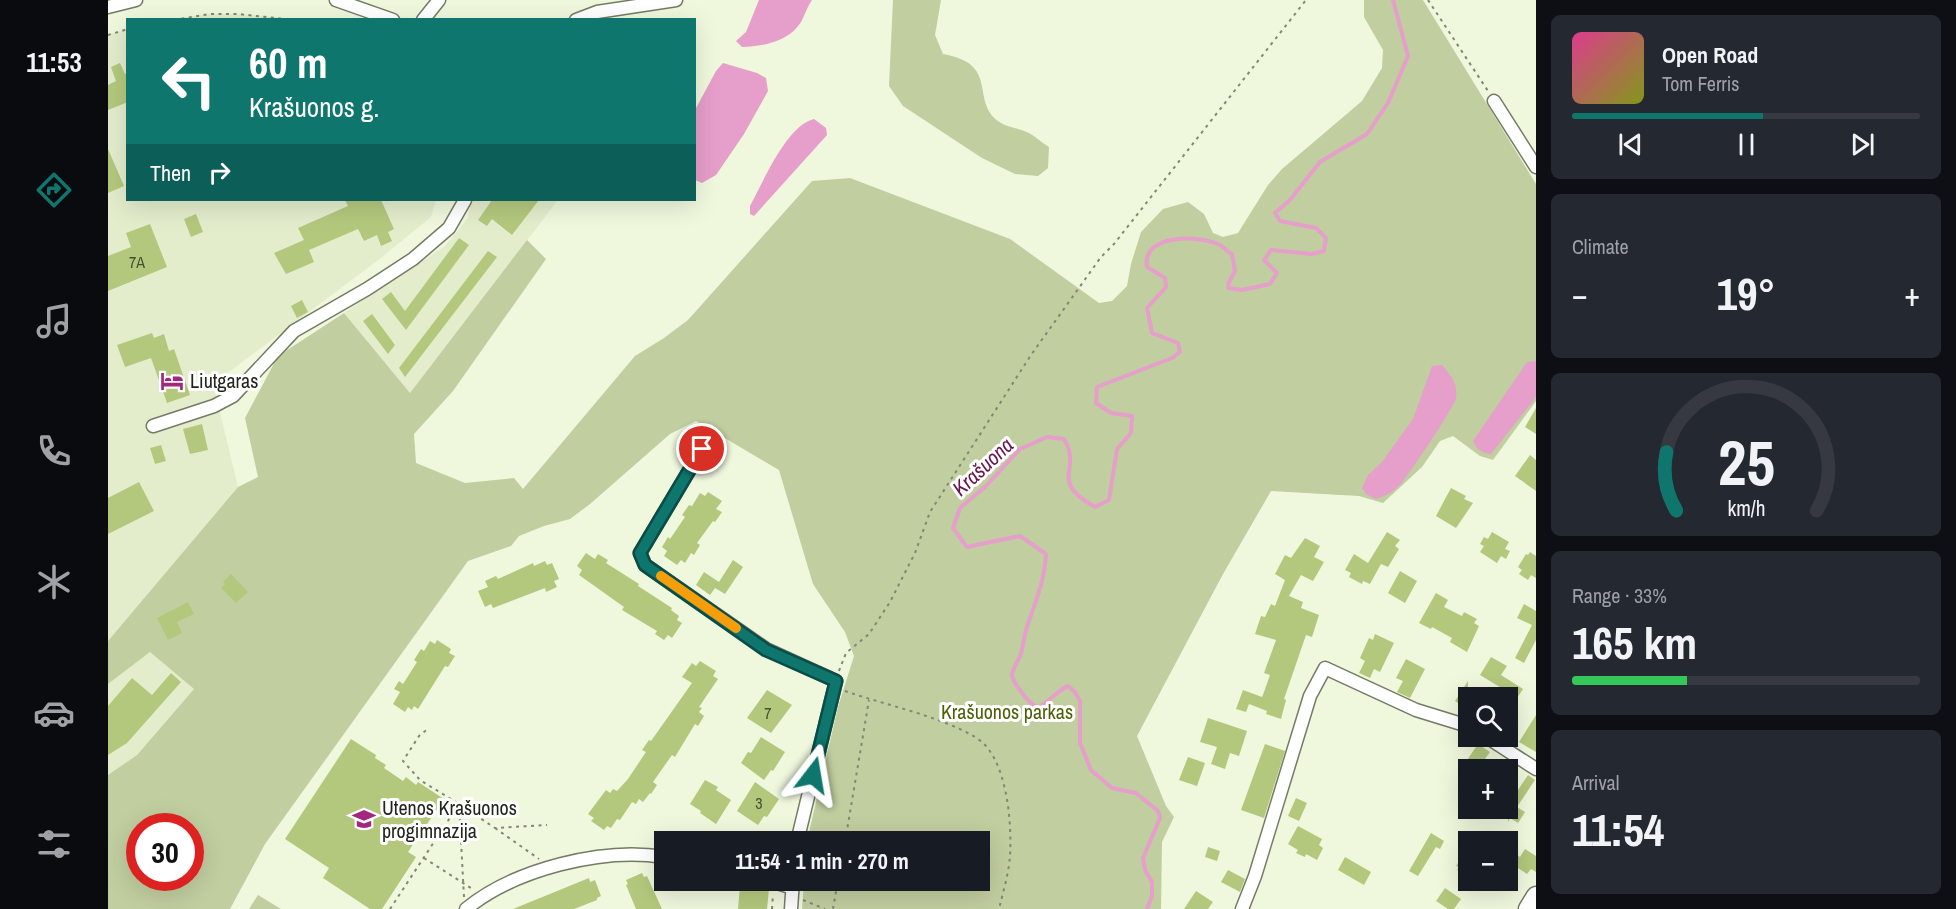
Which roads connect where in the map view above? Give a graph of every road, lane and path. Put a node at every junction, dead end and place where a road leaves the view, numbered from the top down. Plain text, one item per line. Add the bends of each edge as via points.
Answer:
1 (136, 0) edge
2 (336, 0) edge
3 (439, 0) edge
4 (676, 0) edge
5 (1306, 0) edge
6 (1428, 0) edge
7 (108, 7) edge
8 (186, 18) edge
9 (275, 18) edge
10 (387, 18) edge
11 (425, 18) edge
12 (581, 18) edge
13 (126, 30) edge
14 (108, 35) edge
15 (1494, 100) joint
16 (1536, 167) edge
17 (464, 201) edge
18 (153, 426) dead end
19 (702, 449) dead end
20 (835, 684) junction
21 (869, 700) junction
22 (1458, 723) edge
23 (429, 728) dead end
24 (1502, 747) edge
25 (1536, 769) edge
26 (459, 804) junction
27 (547, 825) dead end
28 (495, 828) junction
29 (800, 831) edge
30 (847, 831) edge
31 (654, 855) edge
32 (424, 858) junction
33 (550, 867) junction
34 (463, 883) junction
35 (771, 891) edge
36 (836, 891) edge
37 (792, 894) edge
38 (1536, 896) edge
39 (484, 897) junction
40 (465, 905) edge
41 (390, 909) edge
42 (772, 909) edge
43 (825, 909) edge
44 (833, 909) edge
45 (999, 909) edge
46 (1242, 909) edge
47 (1528, 909) edge

1 - 7 street
2 - 10 street
3 - 11 street
4 - 12 street
5 - 20 path via 1101,257 1031,355 930,512 890,602 869,634 846,653
6 - 15 path
8 - 9 path via 209,14
13 - 14 path
15 - 16 street
17 - 18 street via 449,228 413,259 294,331 233,396
19 - 20 street via 640,553 645,565 766,650
20 - 21 path
20 - 29 street
21 - 30 path
21 - 45 path via 944,723 989,747 1010,811 1010,857
22 - 46 street via 1416,710 1325,668 1310,696 1256,876
23 - 26 path via 403,761 420,780
24 - 25 street
26 - 28 path
26 - 32 path
26 - 34 path
27 - 28 path
28 - 33 path
31 - 33 street via 607,855
32 - 34 path
32 - 41 path
33 - 39 street
34 - 39 path
34 - 40 path
35 - 42 path
36 - 44 path
37 - 43 path
38 - 47 main road
39 - 40 street

